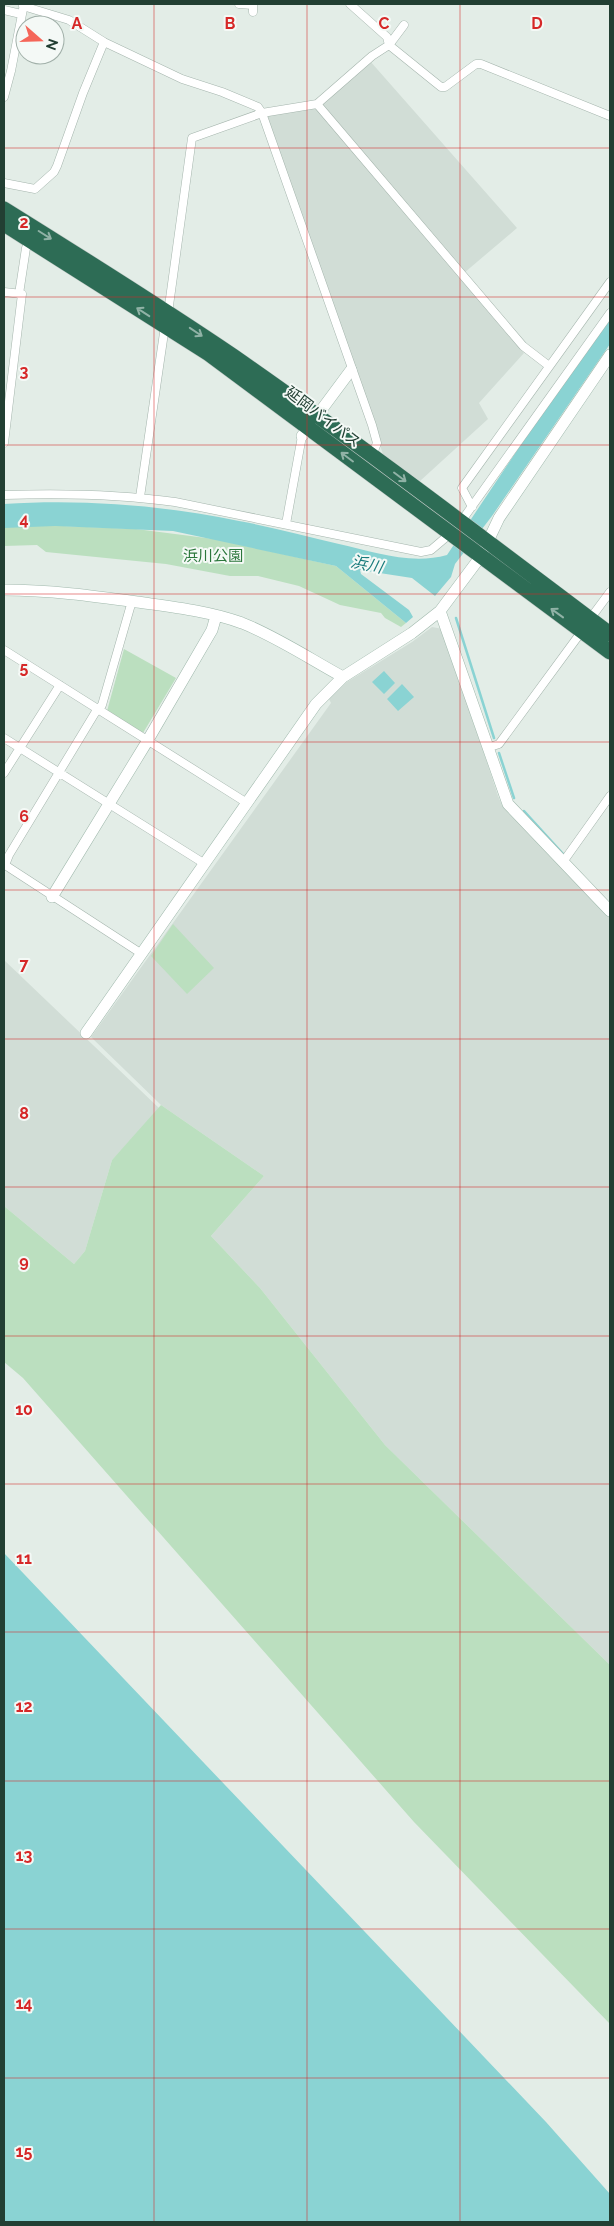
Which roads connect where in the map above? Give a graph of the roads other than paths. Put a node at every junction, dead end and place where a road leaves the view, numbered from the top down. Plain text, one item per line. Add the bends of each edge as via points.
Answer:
1 (239, 4) edge
2 (350, 4) edge
3 (23, 5) edge
4 (4, 10) edge
5 (253, 12) dead end
6 (21, 14) junction
7 (404, 25) dead end
8 (104, 42) junction
9 (389, 45) junction
10 (4, 97) edge
11 (317, 104) junction
12 (262, 113) junction
13 (610, 116) edge
14 (4, 183) edge
15 (4, 209) edge
16 (4, 224) edge
17 (31, 241) junction
18 (610, 282) edge
19 (4, 292) edge
20 (19, 294) junction
21 (610, 313) edge
22 (166, 319) junction
23 (610, 355) edge
24 (549, 366) junction
25 (351, 370) junction
26 (309, 426) junction
27 (4, 443) edge
28 (372, 456) junction
29 (4, 495) edge
30 (140, 497) junction
31 (472, 507) junction
32 (463, 523) junction
33 (286, 524) junction
34 (453, 536) junction
35 (484, 538) junction
36 (475, 553) junction
37 (4, 590) edge
38 (610, 592) edge
39 (132, 601) junction
40 (440, 611) junction
41 (216, 616) junction
42 (586, 625) junction
43 (610, 634) edge
44 (4, 650) edge
45 (610, 652) edge
46 (343, 676) junction
47 (60, 685) junction
48 (99, 710) junction
49 (4, 738) edge
50 (147, 740) junction
51 (20, 748) junction
52 (487, 748) junction
53 (4, 773) edge
54 (58, 774) junction
55 (610, 796) edge
56 (247, 803) junction
57 (109, 805) junction
58 (6, 853) edge
59 (563, 862) junction
60 (205, 864) junction
61 (4, 866) edge
62 (52, 897) junction
63 (610, 912) edge
64 (142, 954) junction
65 (86, 1033) dead end

1 - 5 street via 253,5
2 - 9 street via 388,36
3 - 6 street
3 - 8 street via 69,20
4 - 6 street
6 - 10 street
7 - 9 street
8 - 12 street via 182,79 258,106
8 - 14 street via 54,172 35,189
9 - 11 street
9 - 13 street via 441,86 445,87 476,64 481,64
11 - 12 street
11 - 24 street via 523,346
12 - 22 street via 192,138
12 - 25 street
15 -> 22 highway, 延岡バイパス
16 - 17 highway, 延岡バイパス
17 - 20 street via 26,248
22 -> 17 highway, 延岡バイパス
18 - 24 street
19 - 20 street
20 - 27 street via 22,294
21 - 31 street
22 - 26 highway, 延岡バイパス
22 - 30 street
23 - 35 street
24 - 31 street via 462,488
25 - 26 street
25 - 28 street via 377,443
26 - 28 highway, 延岡バイパス
26 - 33 street
34 -> 26 highway, 延岡バイパス
28 -> 32 highway, 延岡バイパス
29 - 30 street via 48,493
30 - 33 street
31 - 32 street
32 - 34 street
32 - 35 highway, 延岡バイパス
33 - 34 street via 421,552 431,550
34 - 36 highway, 延岡バイパス
35 - 36 street
35 - 42 highway, 延岡バイパス
36 - 40 street
42 -> 36 highway, 延岡バイパス
37 - 39 street
38 - 42 street
39 - 41 street
39 - 48 street
40 - 46 street via 412,633
40 - 52 street
41 - 46 street via 263,633
41 - 50 street via 212,630
42 - 43 highway, 延岡バイパス
42 - 45 highway, 延岡バイパス
42 - 52 street via 499,744
44 - 47 street
46 - 56 street via 316,704
47 - 48 street
47 - 51 street
48 - 50 street
48 - 54 street
49 - 51 street
50 - 56 street
50 - 57 street
51 - 53 street
51 - 54 street
52 - 59 street via 508,804
54 - 57 street
54 - 58 street
55 - 59 street
56 - 60 street
57 - 60 street
57 - 62 street
58 - 61 street
59 - 63 street
60 - 64 street
61 - 62 street
62 - 64 street
64 - 65 street

